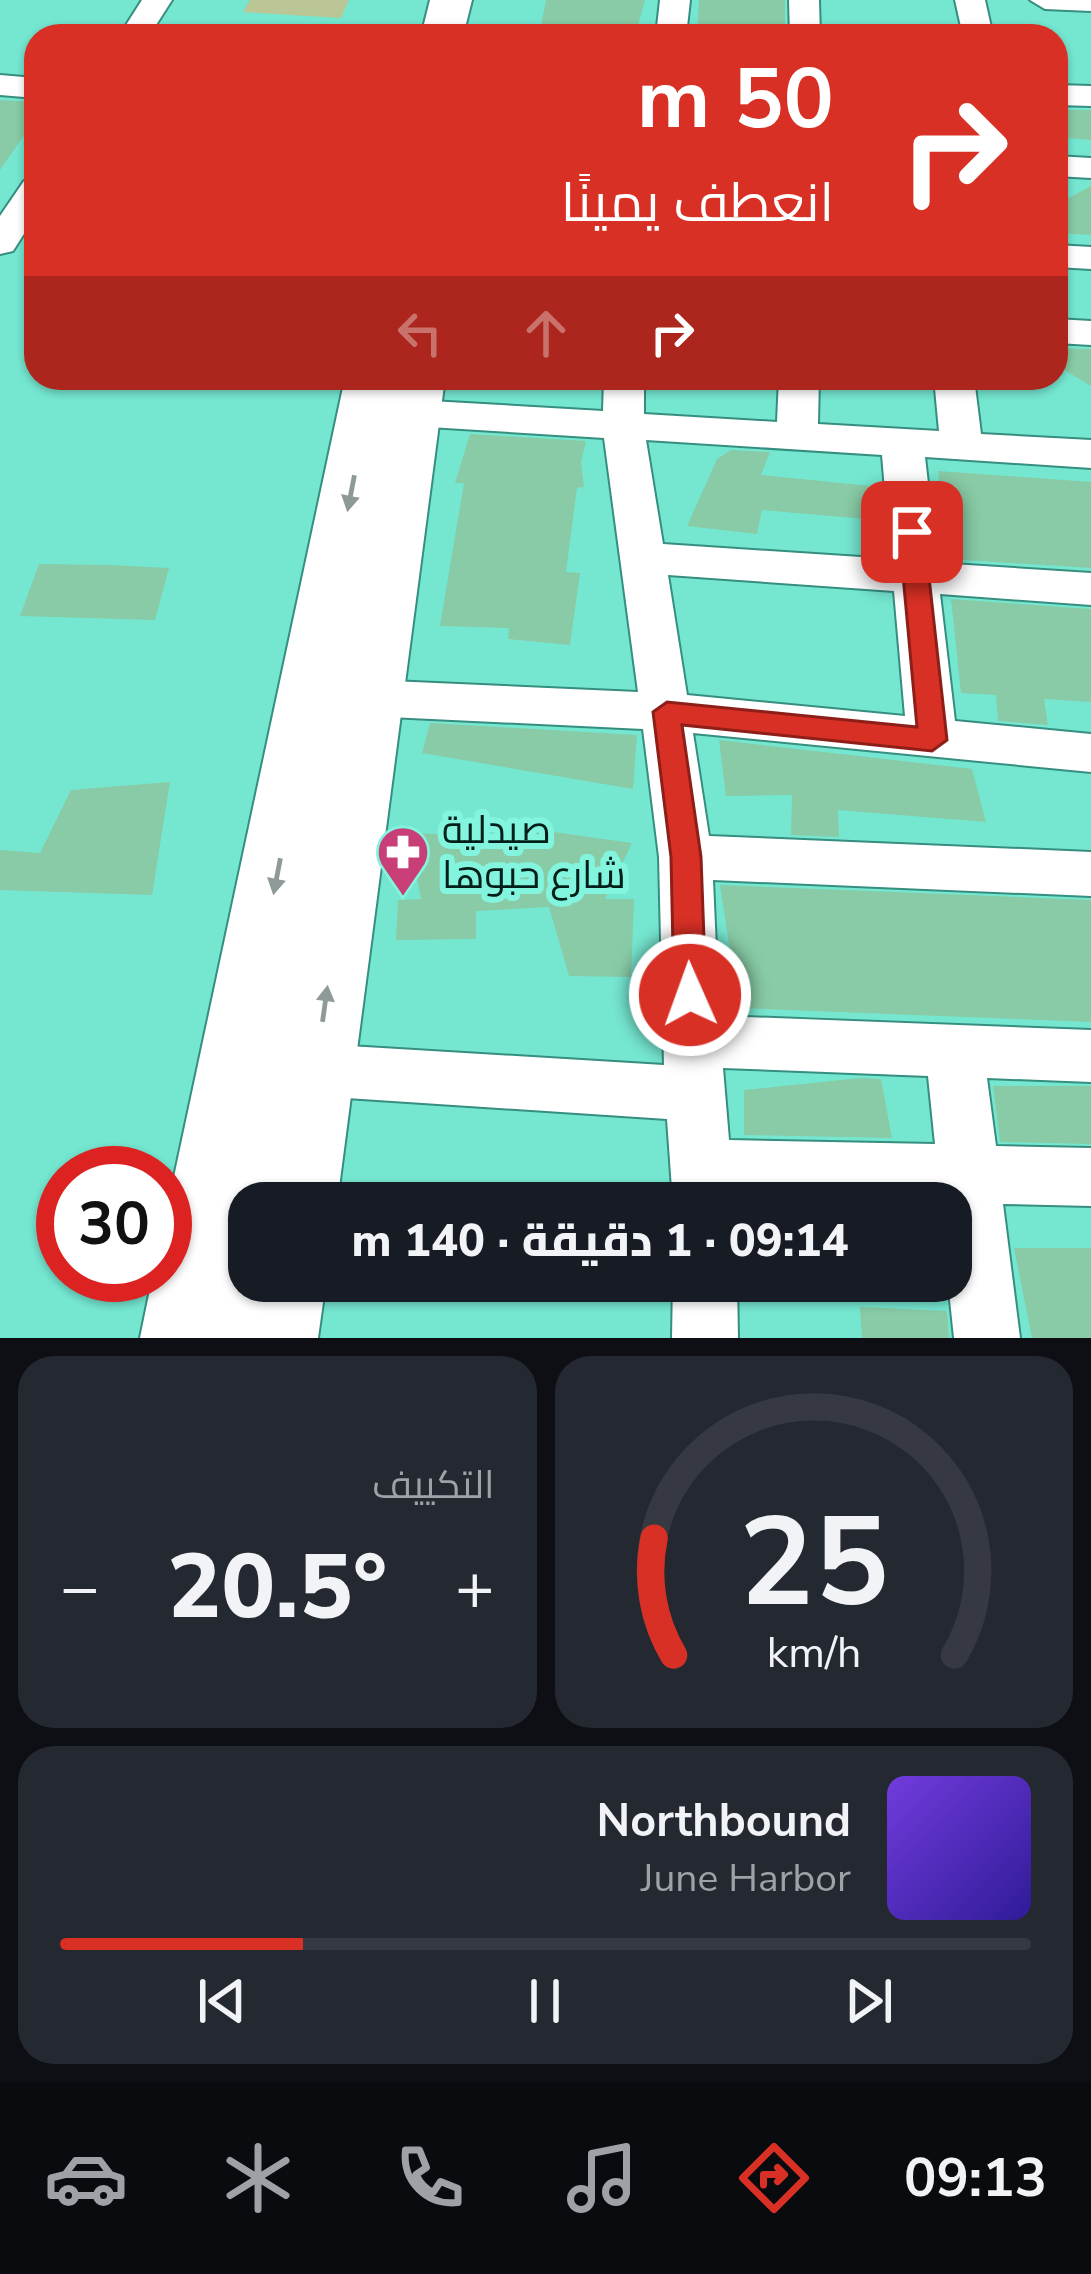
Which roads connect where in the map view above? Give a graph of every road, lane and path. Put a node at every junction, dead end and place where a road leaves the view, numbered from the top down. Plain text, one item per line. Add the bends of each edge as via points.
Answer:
1 (1045, 0) edge
2 (1061, 0) edge
3 (1091, 5) edge
4 (24, 206) edge
5 (0, 243) edge
6 (401, 390) edge
7 (624, 390) edge
8 (799, 390) edge
9 (954, 390) edge
10 (623, 426) junction
11 (797, 433) junction
12 (902, 440) junction
13 (961, 446) junction
14 (1091, 454) edge
15 (642, 558) junction
16 (916, 578) junction
17 (1091, 589) edge
18 (368, 698) junction
19 (667, 712) junction
20 (932, 740) junction
21 (1091, 753) edge
22 (686, 857) junction
23 (1091, 874) edge
24 (955, 1054) junction
25 (1091, 1056) edge
26 (694, 1068) junction
27 (316, 1070) junction
28 (968, 1172) junction
29 (1091, 1177) edge
30 (297, 1182) edge
31 (704, 1182) edge
32 (779, 1182) edge
33 (279, 1302) edge
34 (705, 1302) edge
35 (185, 1338) edge
36 (273, 1338) edge
37 (705, 1338) edge
38 (987, 1338) edge

1 - 2 street
2 - 3 street
4 - 5 street
6 - 10 street
6 - 18 main road
6 -> 35 main road
7 - 10 street
8 - 11 street
9 - 13 street
10 - 11 street
10 - 15 street
11 - 12 street
12 - 13 street
12 - 16 street
13 - 14 street
15 - 16 street
15 - 19 street
16 - 17 street
16 - 20 street
18 - 19 street
27 -> 18 main road
19 - 20 street
19 - 22 street
20 - 21 street
22 - 23 street
22 - 26 street
24 - 25 street
24 - 26 street
24 - 28 street
26 - 27 street
26 - 31 street
27 - 30 main road
28 - 29 street
28 - 32 street
28 - 38 street
33 - 36 main road
34 - 37 street

